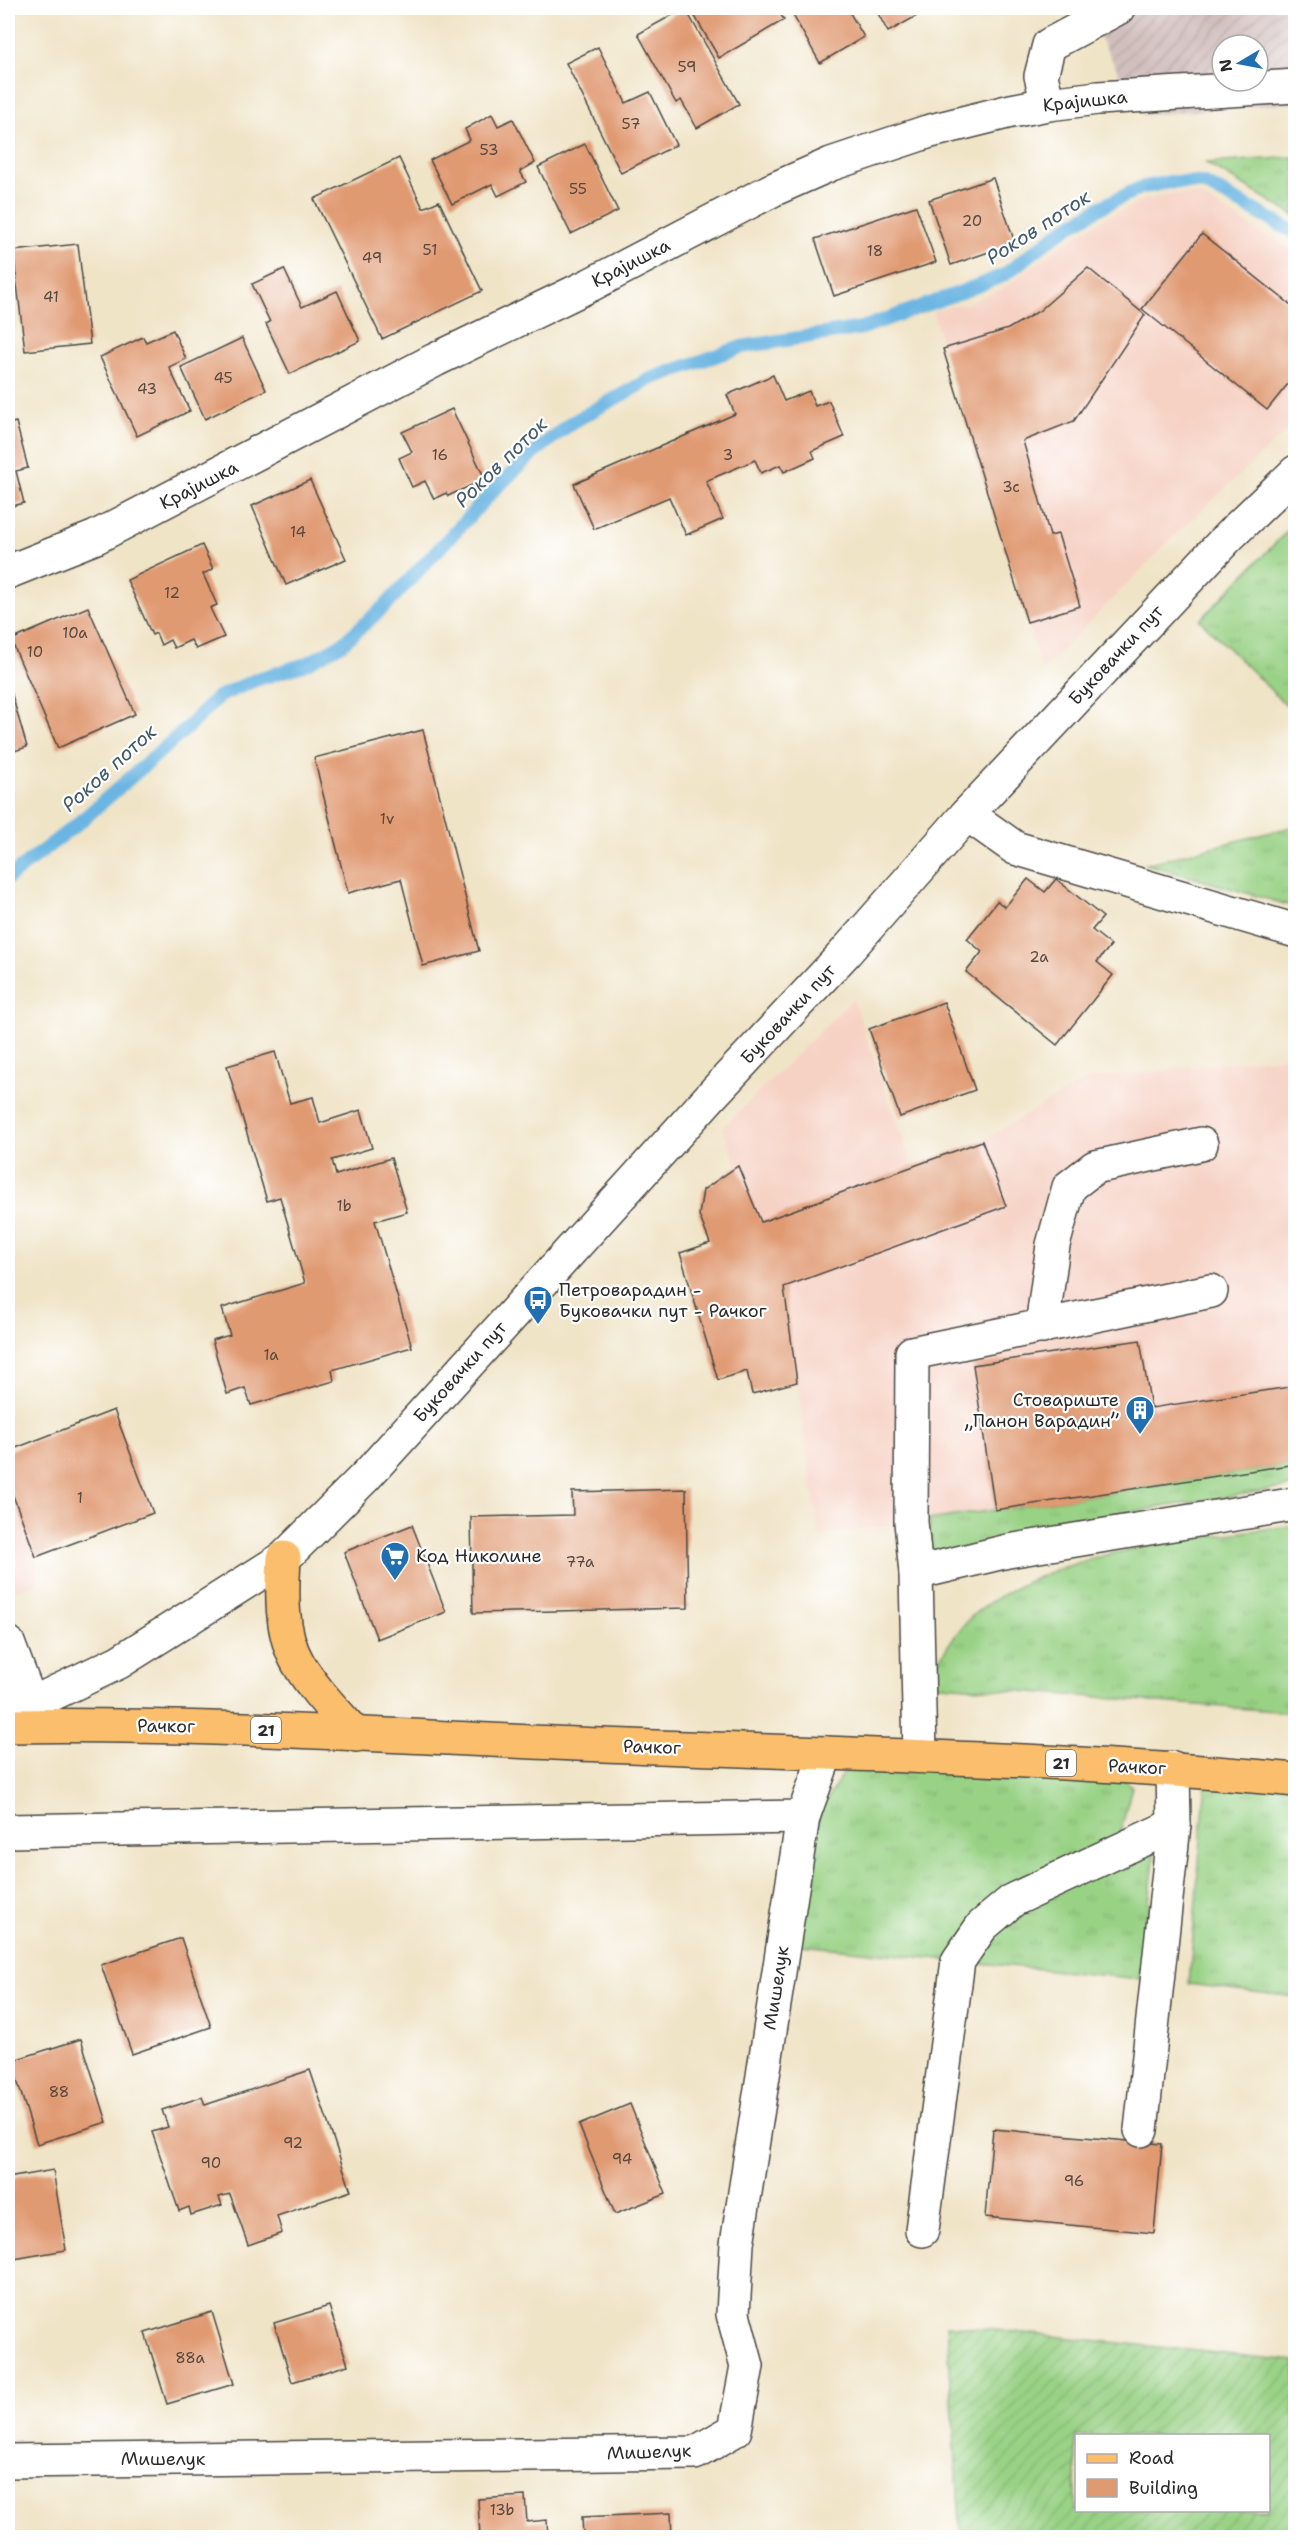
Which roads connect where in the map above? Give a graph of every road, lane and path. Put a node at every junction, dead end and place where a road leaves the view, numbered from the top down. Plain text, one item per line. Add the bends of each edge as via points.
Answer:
1 (1118, 8) edge
2 (1296, 86) edge
3 (1048, 104) junction
4 (1296, 472) edge
5 (8, 572) edge
6 (967, 814) junction
7 (1296, 931) edge
8 (1201, 1144) dead end
9 (1211, 1292) dead end
10 (1042, 1327) junction
11 (1296, 1504) edge
12 (284, 1558) junction
13 (916, 1573) junction
14 (8, 1643) edge
15 (15, 1715) edge
16 (356, 1735) junction
17 (826, 1753) junction
18 (920, 1756) junction
19 (1173, 1768) junction
20 (1296, 1780) edge
21 (803, 1817) junction
22 (1174, 1825) junction
23 (8, 1831) edge
24 (1141, 2130) dead end
25 (922, 2230) dead end
26 (8, 2461) edge

1 - 3 street via 1049,45 1041,76
2 - 3 street, Крајишка
3 - 5 street, Крајишка via 927,132 831,164 772,190 96,537
4 - 6 street, Буковачки пут via 1229,536
6 - 7 street via 1015,848
6 - 12 street, Буковачки пут via 845,953 367,1475
8 - 10 street via 1095,1167 1069,1187 1053,1245
9 - 10 street
10 - 13 street via 912,1353 911,1522
11 - 13 street via 1008,1551
12 - 15 street, Буковачки пут via 119,1662
12 - 16 main road via 282,1595 287,1631 297,1661 321,1696
13 - 18 street
14 - 15 street
15 - 16 main road, Рачког / 21
16 - 17 main road, Рачког / 21
17 - 18 main road, Рачког / 21
17 - 21 street, Мишелук
18 - 19 main road, Рачког / 21
19 - 20 main road, Рачког / 21
19 - 22 street
21 - 23 street
21 - 26 street, Мишелук via 737,2244 733,2314 747,2366 735,2430 695,2453
22 - 24 street
22 - 25 street via 1013,1900 982,1926 958,1961

